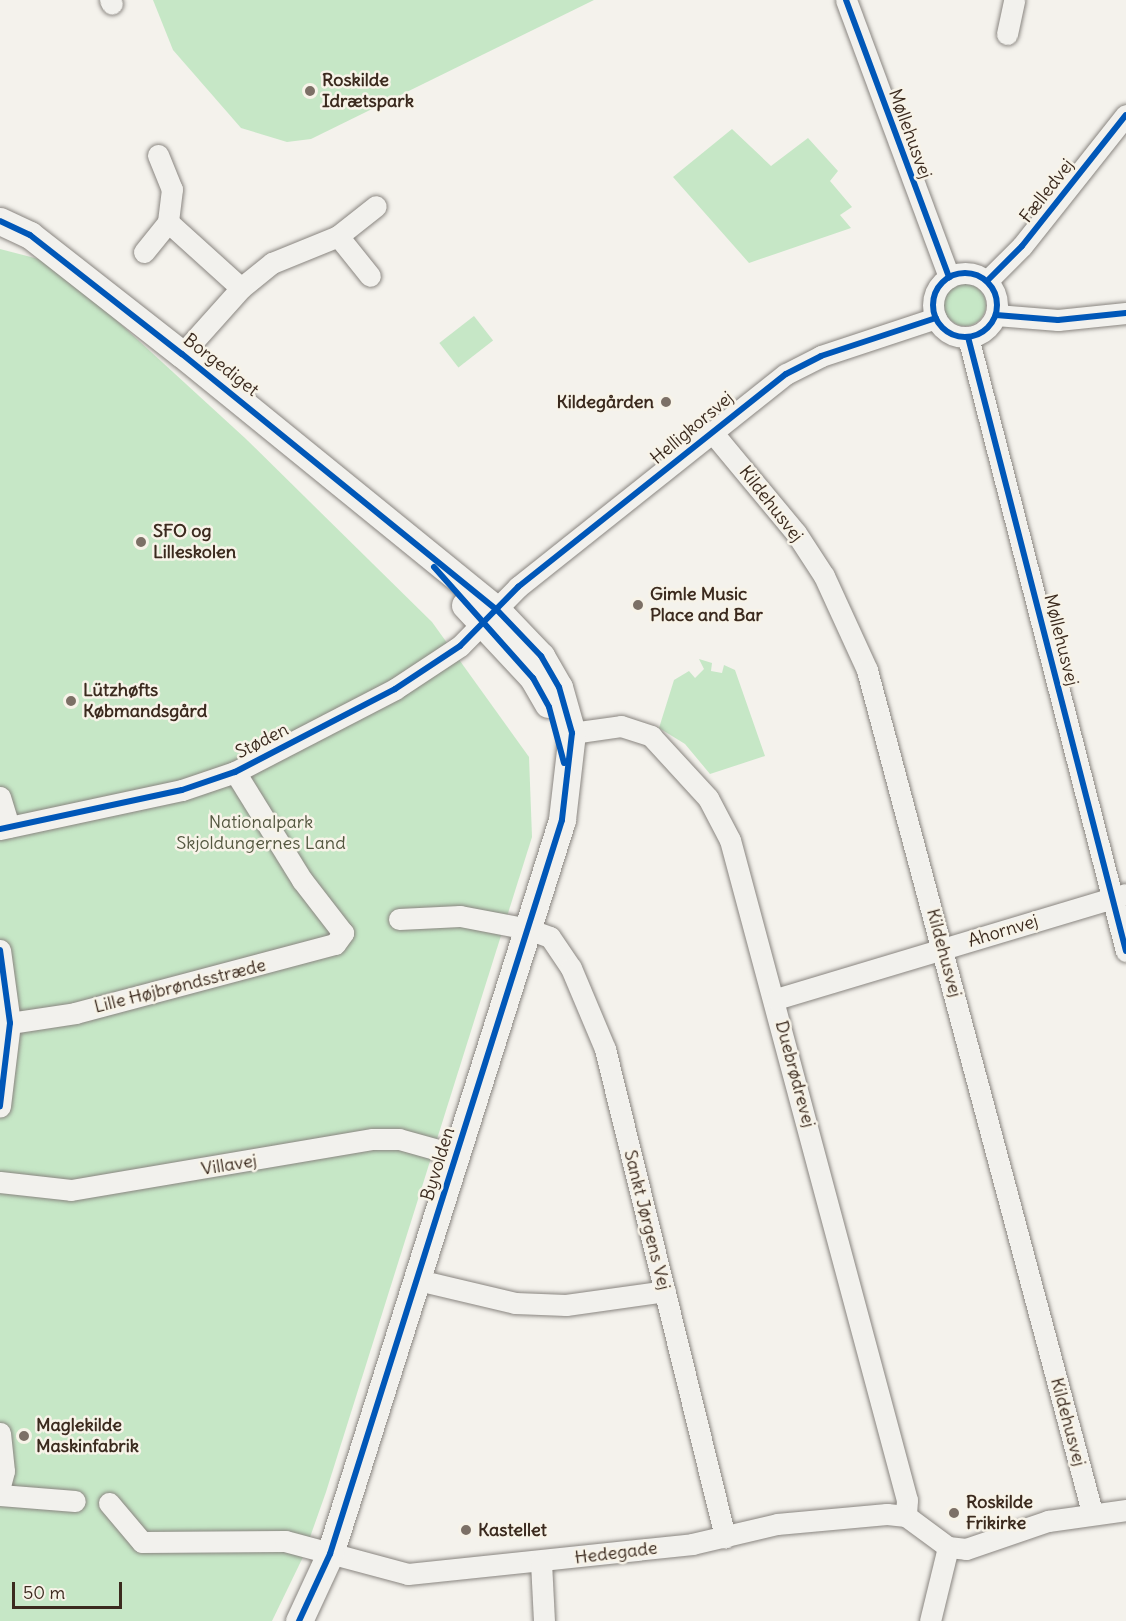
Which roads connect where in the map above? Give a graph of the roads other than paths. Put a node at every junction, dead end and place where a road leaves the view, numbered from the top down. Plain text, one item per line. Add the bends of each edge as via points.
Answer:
1 (846, 0) edge
2 (1014, 0) edge
3 (1007, 34) dead end
4 (1126, 115) edge
5 (158, 155) dead end
6 (376, 206) dead end
7 (0, 221) edge
8 (168, 222) junction
9 (338, 236) junction
10 (144, 252) dead end
11 (370, 276) dead end
12 (949, 277) junction
13 (987, 281) junction
14 (241, 288) junction
15 (1126, 314) edge
16 (996, 315) junction
17 (936, 318) junction
18 (968, 337) junction
19 (182, 354) junction
20 (712, 432) junction
21 (490, 617) junction
22 (572, 733) junction
23 (235, 772) junction
24 (567, 781) junction
25 (0, 797) edge
26 (4, 828) edge
27 (1119, 896) edge
28 (399, 919) dead end
29 (528, 929) junction
30 (943, 949) junction
31 (0, 950) edge
32 (1126, 951) edge
33 (776, 999) junction
34 (10, 1023) junction
35 (3, 1066) edge
36 (0, 1106) edge
37 (456, 1155) junction
38 (0, 1182) edge
39 (418, 1280) junction
40 (665, 1291) junction
41 (1, 1441) edge
42 (0, 1486) edge
43 (0, 1495) edge
44 (75, 1502) dead end
45 (109, 1503) dead end
46 (1126, 1510) edge
47 (1092, 1512) junction
48 (906, 1516) junction
49 (725, 1537) junction
50 (948, 1547) junction
51 (330, 1554) junction
52 (541, 1562) junction
53 (299, 1621) edge
54 (544, 1621) edge
55 (930, 1621) edge

1 - 12 street, Møllehusvej
2 - 3 street
4 - 13 street, Fælledvej via 1042,222
5 - 8 street via 172,189
6 - 9 street
7 - 19 main road, Borgediget via 30,235
8 - 10 street
8 - 14 street
9 - 11 street
9 - 14 street via 272,263
12 - 13 street via 969,273
12 - 17 street via 935,295
13 - 16 street via 997,297
14 - 19 street
15 - 16 street via 1058,320
16 - 18 street via 985,331
17 - 18 street via 948,333
17 - 20 street, Helligkorsvej via 821,356 786,374
18 - 27 street, Møllehusvej
19 - 21 main road, Borgediget via 416,544
20 - 21 street, Helligkorsvej via 518,587
20 - 30 street, Kildehusvej via 796,533 837,602 870,678
21 - 22 main road, Byvolden via 541,656 559,687
21 - 23 street, Støden via 460,646 394,689
21 - 24 main road, Byvolden via 549,707
22 - 24 main road, Byvolden
22 - 33 street, Duebrødrevej via 637,728 682,766 704,793 734,850
23 - 26 street, Støden via 182,790
23 - 34 street, Lille Højbrøndsstræde via 302,880 343,933 326,950 75,1013
24 - 29 main road, Byvolden via 562,820
25 - 26 street
27 - 30 street, Ahornvej
27 - 32 street, Møllehusvej
28 - 29 street, Sankt Jørgens Vej via 460,916
29 - 37 main road, Byvolden
29 - 40 street, Sankt Jørgens Vej via 550,937 590,1005
30 - 33 street, Ahornvej
30 - 47 street, Kildehusvej
31 - 34 street
33 - 48 street, Duebrødrevej via 908,1500
34 - 35 street
35 - 36 street
37 - 38 street, Villavej via 399,1139 374,1139 71,1190
37 - 39 main road, Byvolden
39 - 40 street via 474,1296 555,1305 616,1301
39 - 51 main road, Byvolden
40 - 49 street, Sankt Jørgens Vej
41 - 42 street
43 - 44 street
45 - 51 street, Hedegade via 142,1542 241,1538 285,1541
46 - 47 street
47 - 50 street via 1019,1528 978,1546
48 - 49 street, Hedegade via 777,1524
48 - 50 street
49 - 52 street, Hedegade
50 - 55 street
51 - 52 street, Hedegade via 408,1574
51 - 53 main road, Byvolden
52 - 54 street

